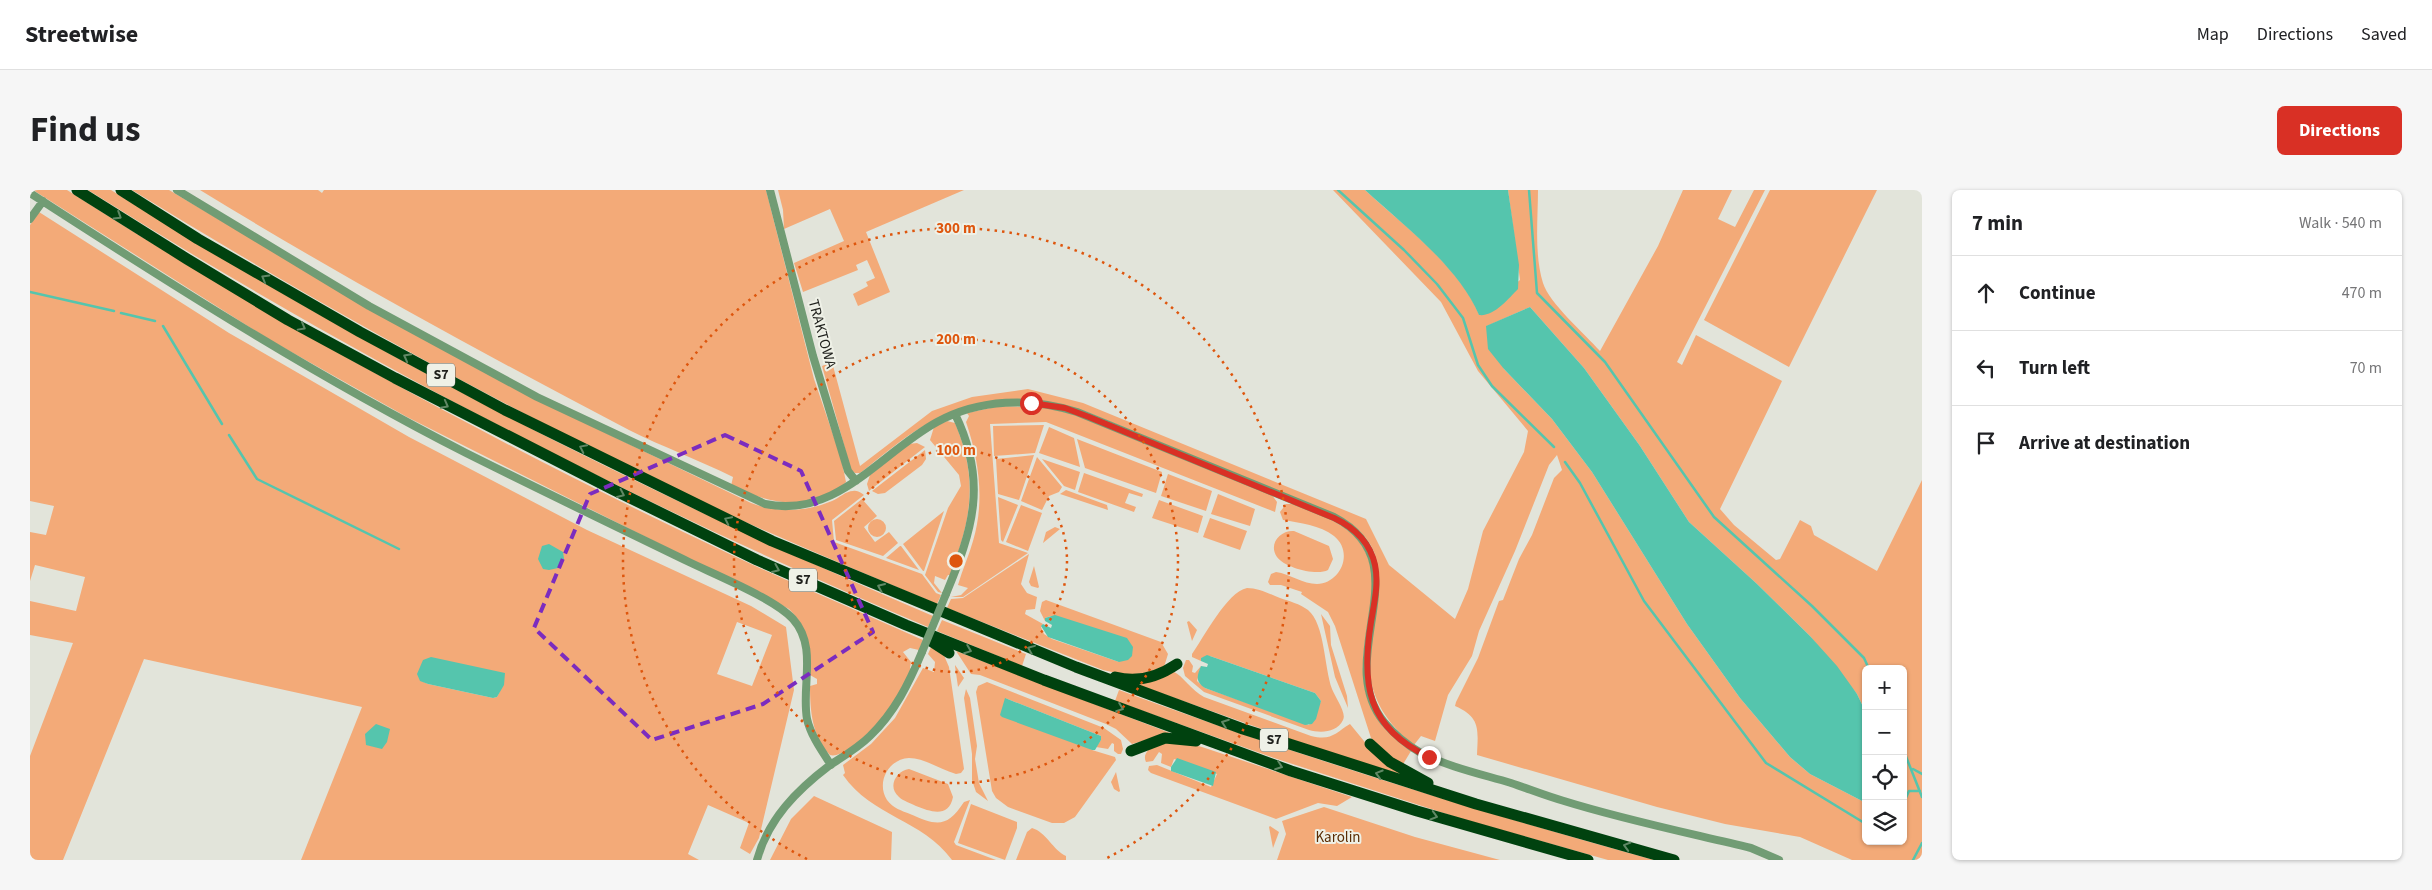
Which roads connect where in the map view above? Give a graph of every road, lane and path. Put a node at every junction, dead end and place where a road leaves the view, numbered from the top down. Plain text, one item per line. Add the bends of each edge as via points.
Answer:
1 (77, 190) edge
2 (121, 190) edge
3 (177, 190) edge
4 (770, 190) edge
5 (30, 193) edge
6 (43, 201) junction
7 (30, 219) edge
8 (955, 414) junction
9 (856, 481) junction
10 (906, 626) junction
11 (949, 653) dead end
12 (1177, 664) dead end
13 (1076, 668) junction
14 (1370, 744) dead end
15 (1233, 750) junction
16 (1131, 751) dead end
17 (831, 765) junction
18 (1476, 804) junction
19 (757, 860) edge
20 (1588, 860) edge
21 (1674, 860) edge
22 (1779, 860) edge

1 -> 10 highway, S7 via 280,315 395,378 757,560
13 -> 2 highway, S7 via 772,541 505,410 360,332 198,239
3 - 9 street via 369,306 528,392 759,503 782,507 806,506 828,499
4 - 9 street, TRAKTOWA via 814,356 848,471
5 - 6 street
6 - 7 street
6 - 17 street via 238,324 370,402 783,610 796,622 804,636 808,722
8 - 9 street via 922,431
8 - 17 street, bridge via 971,459 974,500 967,541 906,689 892,712 860,745
8 - 22 street via 1012,402 1065,408 1344,523 1363,540 1375,565 1376,593 1366,666 1370,694 1382,719 1407,744 1429,757 1566,802 1751,848
10 - 11 highway
10 -> 15 highway, S7
12 - 13 highway via 1155,676 1132,680
18 -> 13 highway, S7 via 1243,729
14 - 18 highway via 1409,773
15 - 16 highway via 1174,738 1158,739
15 -> 20 highway, S7 via 1417,812
17 - 19 street via 781,810 765,837
21 -> 18 highway, S7

